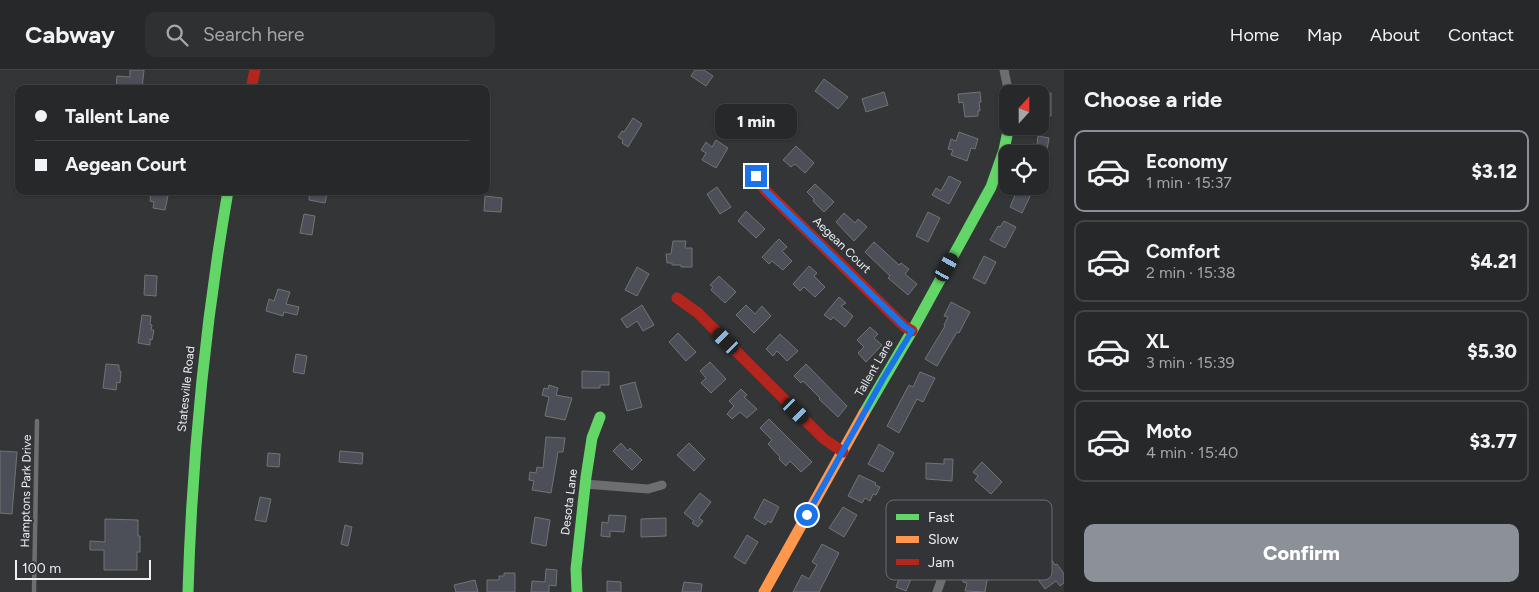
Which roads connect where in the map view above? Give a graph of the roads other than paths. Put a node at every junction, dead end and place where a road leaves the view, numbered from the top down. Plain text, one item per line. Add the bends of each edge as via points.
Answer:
1 (255, 70) edge
2 (1004, 70) edge
3 (252, 85) edge
4 (1007, 85) edge
5 (1007, 135) edge
6 (756, 176) dead end
7 (227, 195) edge
8 (677, 298) dead end
9 (912, 331) junction
10 (600, 417) dead end
11 (37, 421) dead end
12 (843, 452) junction
13 (585, 484) junction
14 (662, 485) dead end
15 (34, 592) edge
16 (188, 592) edge
17 (577, 592) edge
18 (764, 592) edge

1 - 3 street
2 - 4 street
5 - 9 street, Tallent Lane via 991,187
6 - 9 street, Aegean Court via 765,190
7 - 16 street, Statesville Road via 206,330 194,446
8 - 12 street via 698,313 824,439
9 - 12 street, Tallent Lane
10 - 13 street, Desota Lane via 590,448
11 - 15 lane, Hamptons Park Drive
12 - 18 street, Tallent Lane
13 - 14 street via 648,489
13 - 17 street, Desota Lane via 576,569

